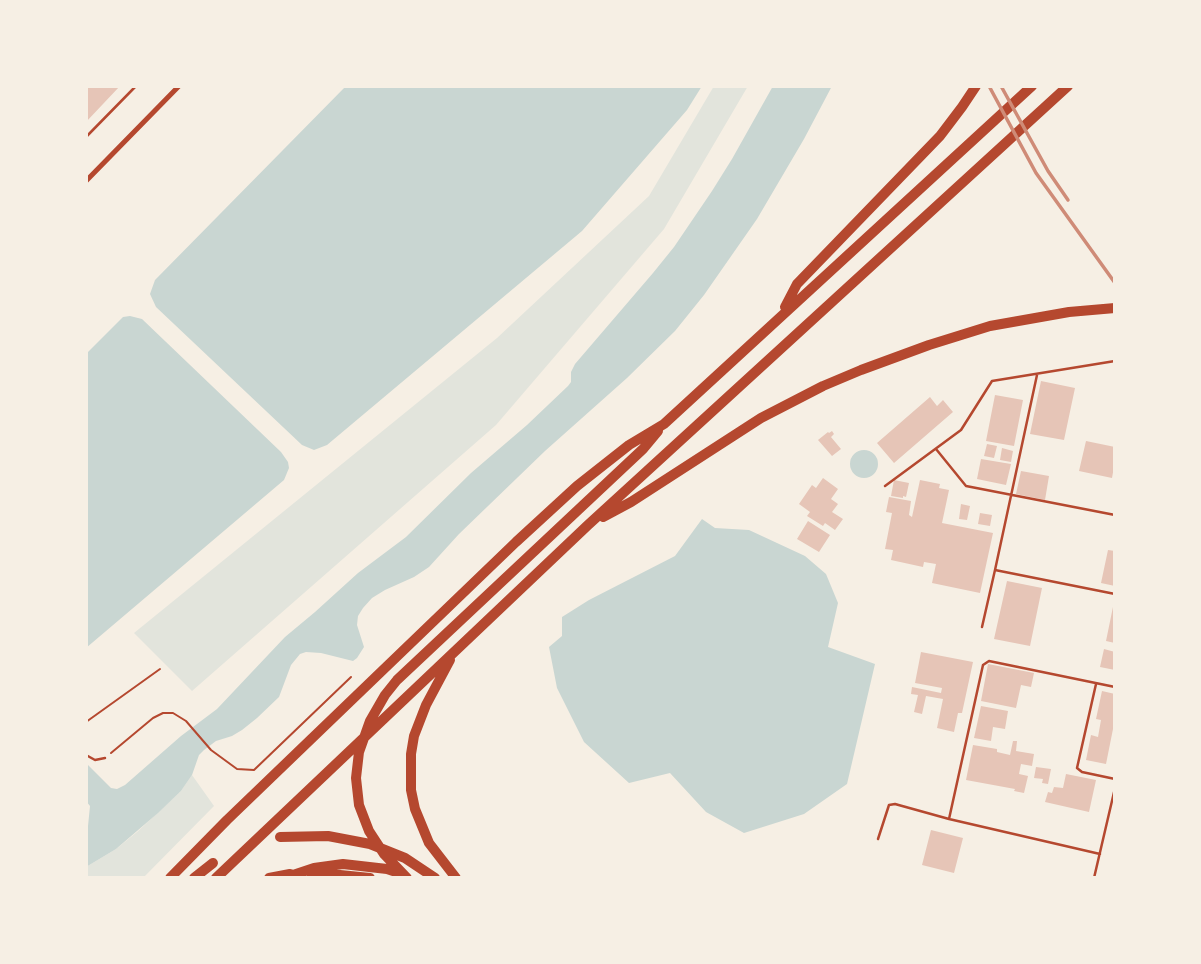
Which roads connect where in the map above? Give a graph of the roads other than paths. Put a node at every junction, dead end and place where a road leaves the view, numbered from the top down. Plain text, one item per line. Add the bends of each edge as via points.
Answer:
1 (135, 86) edge
2 (178, 86) edge
3 (976, 86) edge
4 (1032, 86) edge
5 (1068, 86) edge
6 (86, 137) edge
7 (86, 181) edge
8 (1115, 308) edge
9 (779, 318) junction
10 (1115, 361) edge
11 (1038, 373) junction
12 (664, 424) junction
13 (936, 449) junction
14 (885, 486) dead end
15 (1011, 495) junction
16 (1115, 514) edge
17 (588, 525) junction
18 (995, 570) junction
19 (1115, 594) edge
20 (982, 627) dead end
21 (455, 652) junction
22 (1097, 683) junction
23 (1115, 687) edge
24 (86, 755) edge
25 (105, 758) road end
26 (1115, 779) edge
27 (1115, 788) edge
28 (949, 819) junction
29 (280, 837) dead end
30 (878, 839) dead end
31 (1100, 854) junction
32 (213, 863) dead end
33 (170, 878) edge
34 (194, 878) edge
35 (216, 878) edge
36 (269, 878) edge
37 (284, 878) edge
38 (370, 878) edge
39 (407, 878) edge
40 (414, 878) edge
41 (435, 878) edge
42 (456, 878) edge
43 (1094, 878) edge

1 - 6 lane
2 - 7 street
3 - 9 highway via 940,136 797,284
4 - 9 highway
5 - 17 highway
8 - 17 highway via 990,326 861,370 761,418
9 - 12 highway
10 - 11 lane
11 - 13 lane via 992,382 961,430
11 - 15 lane
12 - 33 highway via 577,486 516,542
12 - 39 highway via 643,449 397,680 369,721 359,752 359,805 384,854
13 - 14 lane
13 - 15 lane via 965,486
15 - 16 lane
15 - 18 lane
17 - 21 highway
18 - 19 lane
18 - 20 lane
21 - 35 highway
21 - 42 highway via 419,720 410,781 425,834
22 - 23 lane
22 - 26 lane via 1077,768
22 - 28 lane via 989,661 983,665
24 - 25 lane via 95,760
27 - 31 lane
28 - 30 lane via 889,805
28 - 31 lane
29 - 41 highway via 328,836 370,844
31 - 43 lane
32 - 34 highway
36 - 38 highway via 315,872
37 - 40 highway via 343,864 387,869

